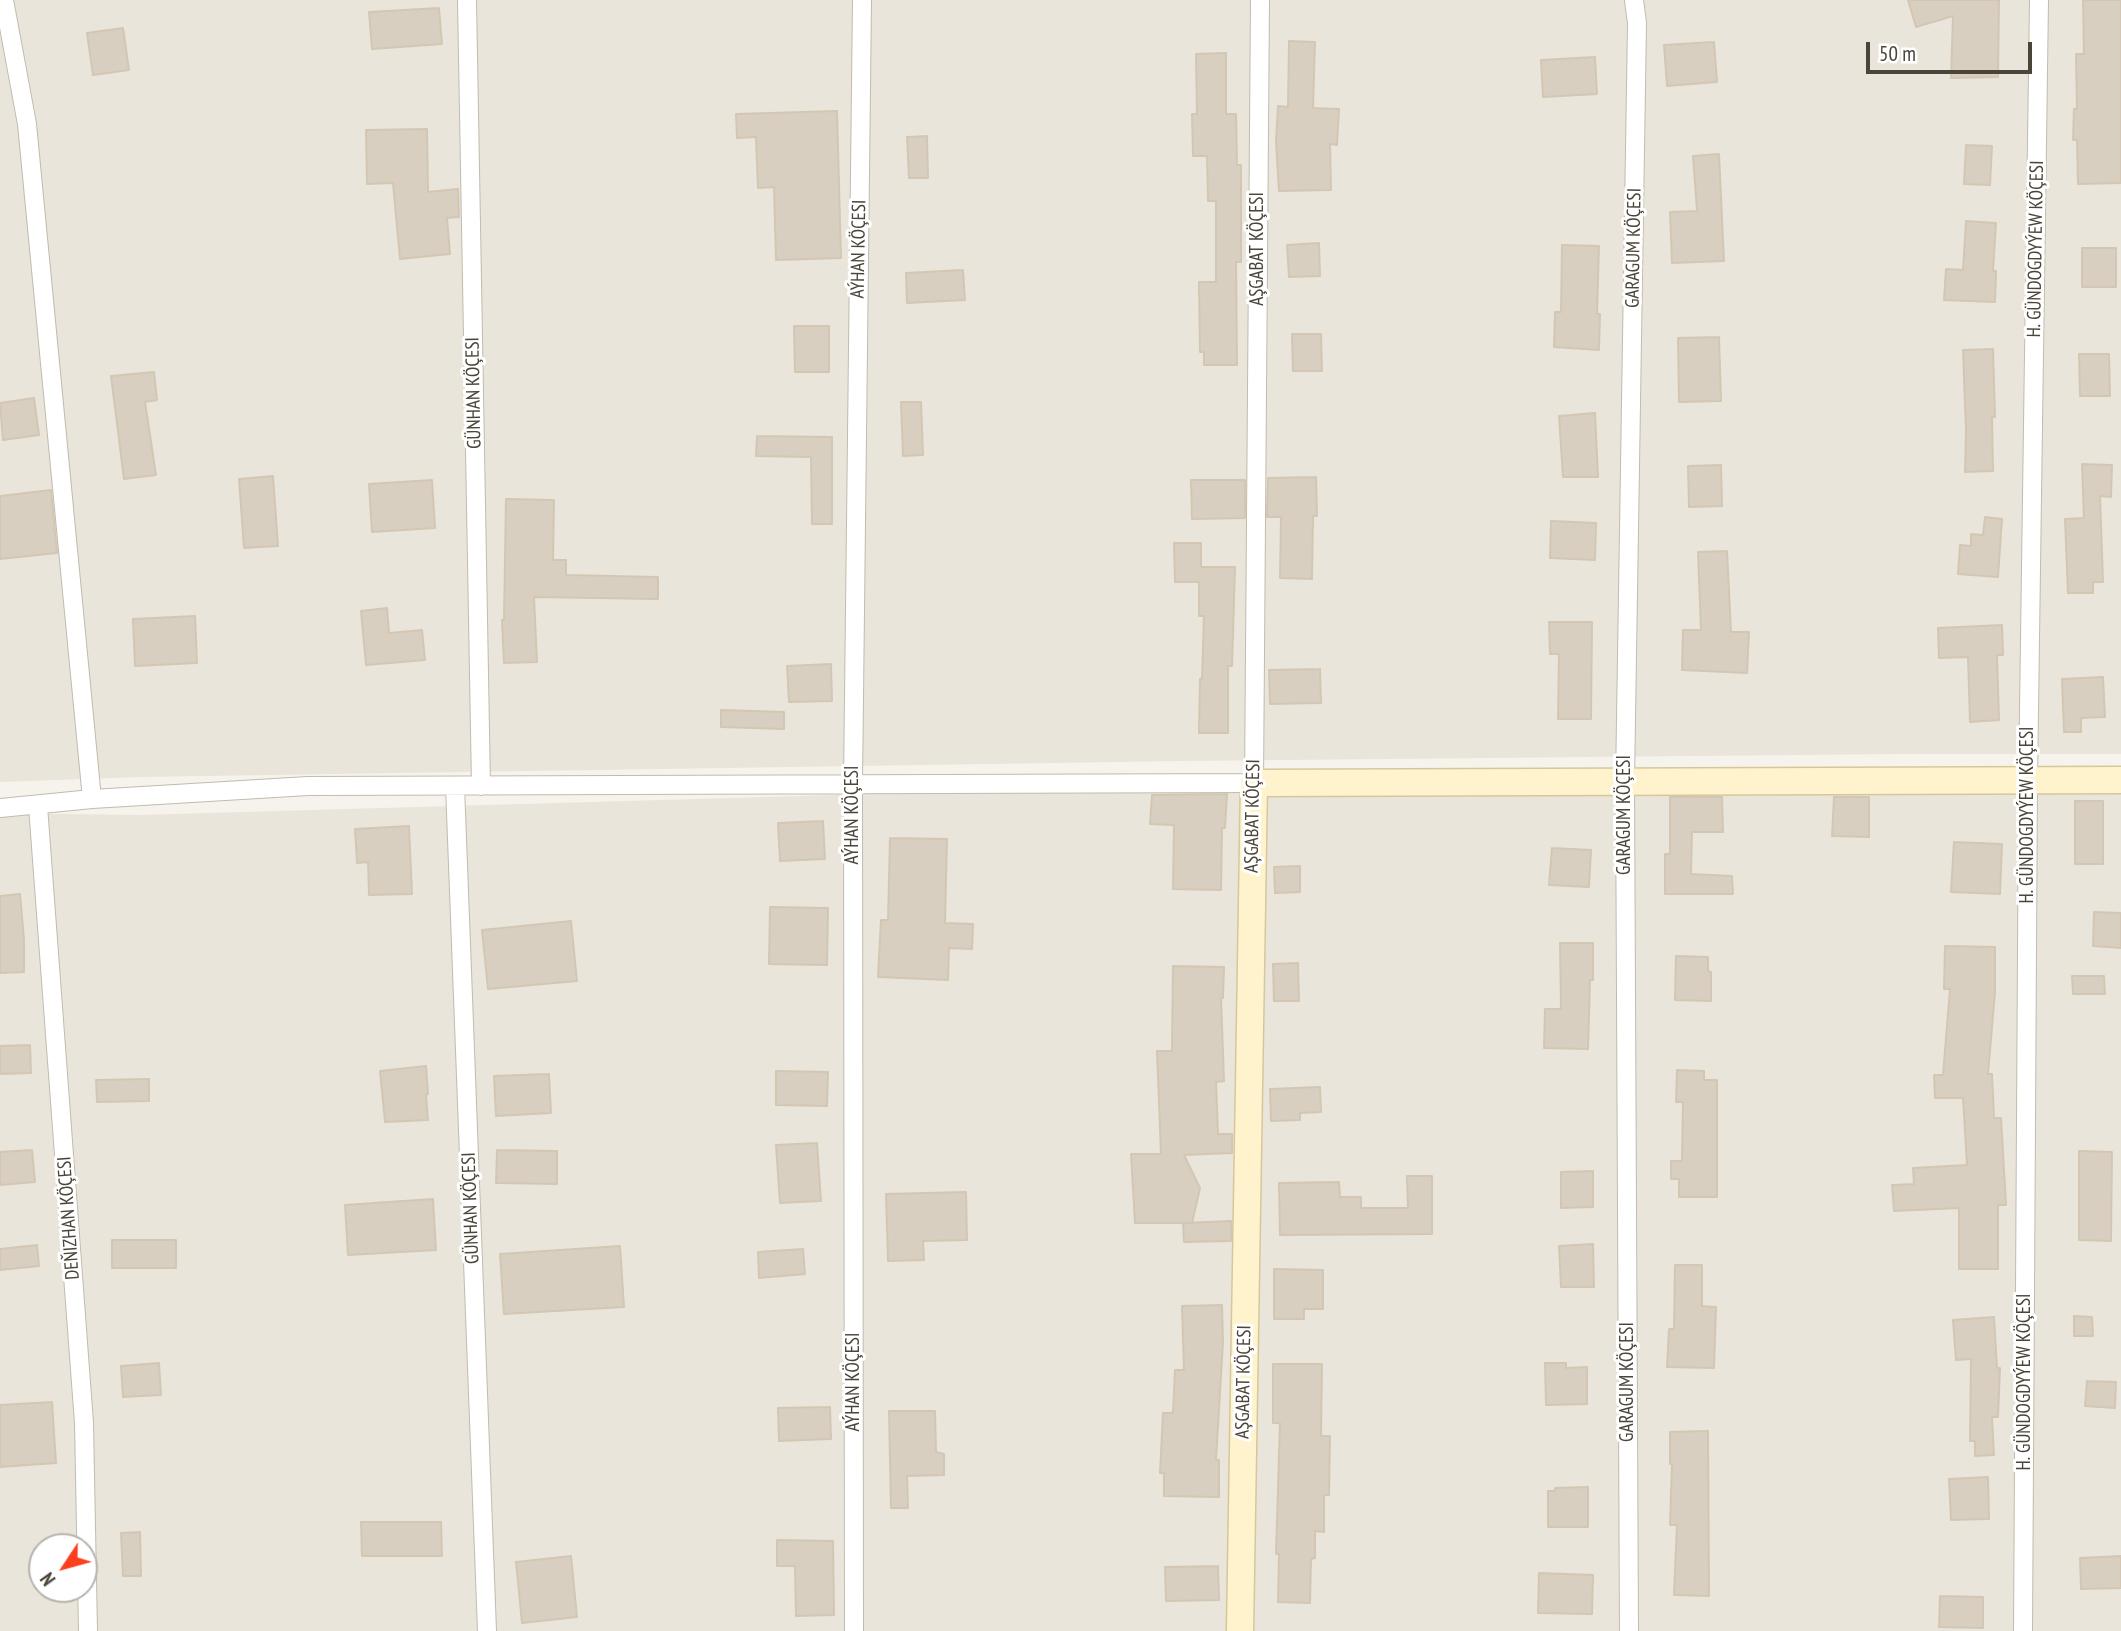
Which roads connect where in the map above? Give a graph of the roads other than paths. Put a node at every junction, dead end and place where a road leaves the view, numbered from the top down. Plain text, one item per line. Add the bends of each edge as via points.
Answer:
1 (4, 0) edge
2 (467, 0) edge
3 (862, 0) edge
4 (1260, 0) edge
5 (1634, 0) edge
6 (2039, 0) edge
7 (2028, 780) junction
8 (2121, 780) edge
9 (1625, 782) junction
10 (1254, 783) junction
11 (853, 784) junction
12 (455, 786) junction
13 (481, 786) junction
14 (92, 799) junction
15 (38, 806) junction
16 (0, 808) edge
17 (88, 1631) edge
18 (487, 1631) edge
19 (854, 1631) edge
20 (1240, 1631) edge
21 (1629, 1631) edge
22 (2023, 1631) edge

1 - 14 street via 27,124
2 - 13 street, GÜNHAN KÖÇESI
3 - 11 street, AÝHAN KÖÇESI
4 - 10 street, AŞGABAT KÖÇESI
5 - 9 street, GARAGUM KÖÇESI
6 - 7 street, H. GÜNDOGDYÝEW KÖÇESI
7 - 8 street
7 - 9 street
7 - 22 street, H. GÜNDOGDYÝEW KÖÇESI
9 - 10 street
9 - 21 street, GARAGUM KÖÇESI
10 - 11 street
10 - 20 street, AŞGABAT KÖÇESI
11 - 13 street
11 - 19 street, AÝHAN KÖÇESI
12 - 13 street
12 - 14 street via 308,786
12 - 18 street, GÜNHAN KÖÇESI
14 - 15 street
15 - 16 street
15 - 17 street, DEŇIZHAN KÖÇESI via 84,1423

